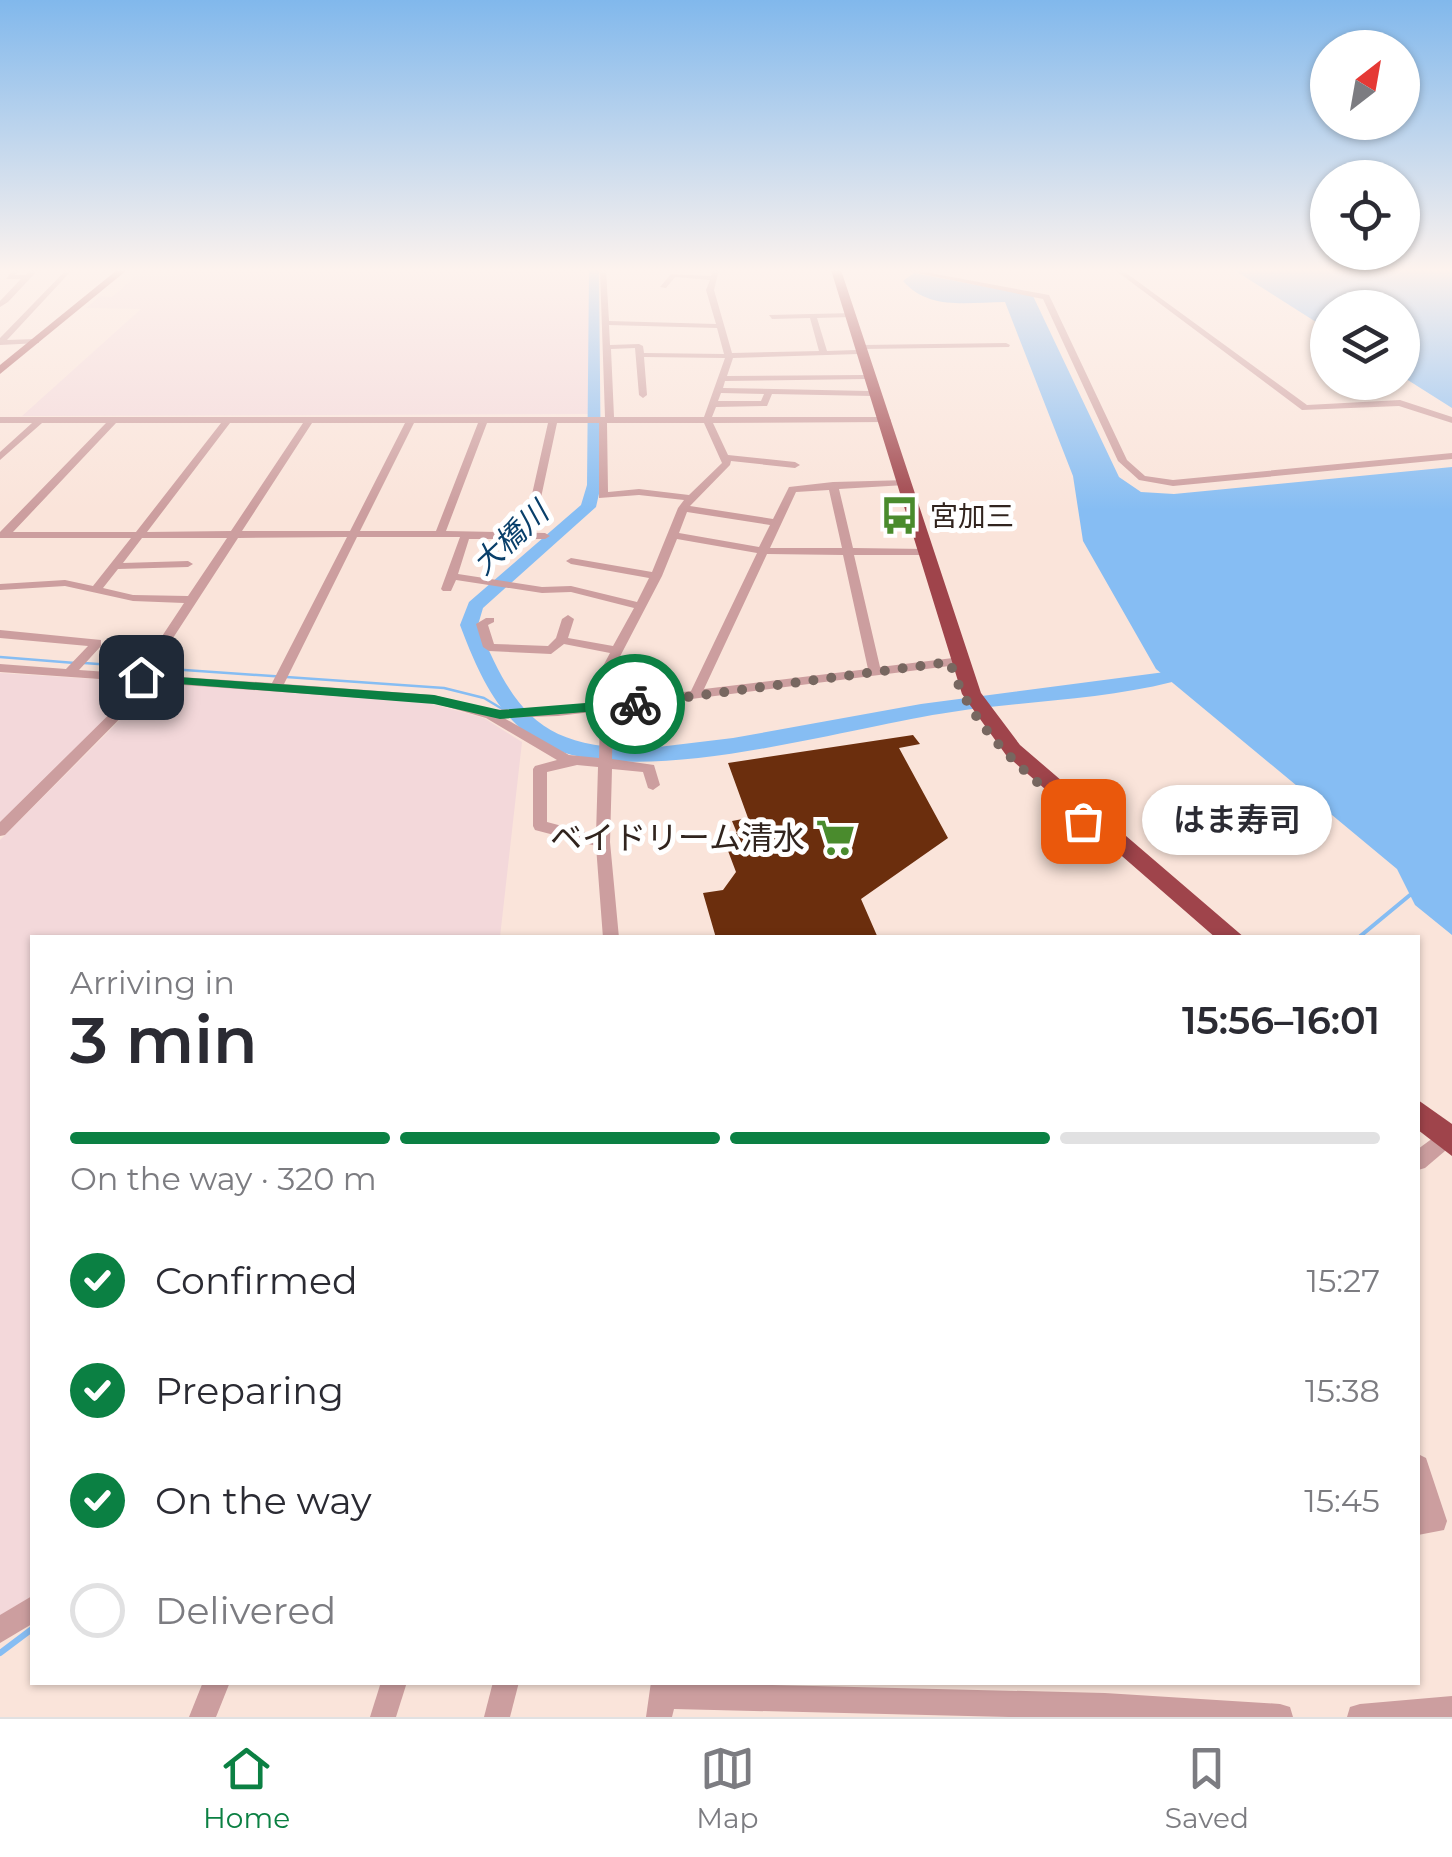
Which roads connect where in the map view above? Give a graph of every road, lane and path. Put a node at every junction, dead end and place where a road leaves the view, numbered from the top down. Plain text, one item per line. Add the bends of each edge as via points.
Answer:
1 (25, 350) edge
2 (607, 350) edge
3 (640, 350) edge
4 (726, 350) edge
5 (823, 350) edge
6 (851, 350) edge
7 (859, 350) edge
8 (859, 350) edge
9 (1071, 350) edge
10 (1227, 350) edge
11 (640, 354) junction
12 (824, 354) junction
13 (729, 358) junction
14 (0, 370) edge
15 (642, 377) junction
16 (864, 377) junction
17 (608, 378) junction
18 (724, 379) junction
19 (719, 390) junction
20 (768, 394) junction
21 (869, 394) junction
22 (643, 395) dead end
23 (711, 404) junction
24 (0, 420) edge
25 (114, 420) junction
26 (309, 420) junction
27 (411, 420) junction
28 (483, 420) junction
29 (605, 420) junction
30 (708, 420) junction
31 (882, 420) junction
32 (1452, 420) edge
33 (39, 421) junction
34 (227, 421) junction
35 (554, 421) junction
36 (1452, 456) edge
37 (0, 458) edge
38 (726, 458) junction
39 (795, 466) dead end
40 (900, 482) junction
41 (833, 485) junction
42 (686, 503) junction
43 (531, 521) dead end
44 (776, 523) junction
45 (140, 534) junction
46 (234, 534) junction
47 (352, 534) junction
48 (440, 534) junction
49 (2, 536) edge
50 (465, 536) junction
51 (545, 536) dead end
52 (674, 536) junction
53 (764, 551) junction
54 (848, 552) junction
55 (921, 552) junction
56 (571, 561) dead end
57 (188, 564) dead end
58 (115, 566) junction
59 (452, 576) junction
60 (656, 576) junction
61 (0, 587) edge
62 (446, 589) dead end
63 (96, 590) junction
64 (192, 600) junction
65 (639, 606) junction
66 (568, 619) dead end
67 (490, 620) dead end
68 (0, 634) edge
69 (560, 640) junction
70 (615, 650) junction
71 (956, 661) junction
72 (0, 668) edge
73 (875, 671) junction
74 (70, 672) junction
75 (147, 678) junction
76 (276, 688) junction
77 (694, 696) junction
78 (609, 707) junction
79 (494, 714) junction
80 (980, 717) junction
81 (574, 761) junction
82 (606, 764) junction
83 (653, 785) dead end
84 (0, 832) edge
85 (603, 842) junction
86 (611, 935) edge
87 (1213, 935) edge
88 (1229, 935) edge
89 (1420, 1098) edge
90 (1420, 1113) edge
91 (1451, 1134) edge
92 (1420, 1159) edge
93 (1420, 1472) edge
94 (1420, 1523) edge
95 (30, 1610) edge
96 (0, 1630) edge
97 (216, 1685) edge
98 (393, 1685) edge
99 (505, 1685) edge
100 (662, 1698) edge
101 (1452, 1709) edge
102 (1106, 1711) edge
103 (202, 1717) edge
104 (383, 1717) edge
105 (497, 1717) edge
106 (1280, 1717) edge
107 (1360, 1717) edge

1 - 14 main road
2 - 17 street
3 - 11 street
4 - 13 street
5 - 12 street
6 - 12 street
7 - 16 highway
8 - 31 highway
9 - 36 street via 1123,461 1142,478 1173,483
10 - 32 street via 1305,408 1400,403
11 - 13 street
11 - 15 street
12 - 13 street
13 - 18 street
15 - 17 street
15 - 22 street
16 - 18 street
16 - 21 highway
17 - 29 street
18 - 19 street
19 - 20 street
19 - 23 street
20 - 21 street
20 - 23 street via 764,404
21 - 31 highway
23 - 30 street
24 - 33 street
25 - 33 street
25 - 34 street
25 - 49 street
26 - 27 street
26 - 34 street
26 - 46 street
27 - 28 street
27 - 47 street
28 - 35 street
28 - 48 street
29 - 30 street
29 - 35 street
29 - 42 street via 603,496 639,492
30 - 31 street
30 - 38 street
31 - 40 highway
33 - 37 street
34 - 45 street
35 - 43 street
38 - 39 street
38 - 42 street
40 - 41 street
40 - 55 highway
41 - 44 street via 792,489
41 - 54 street
42 - 44 street
42 - 52 street
44 - 53 street
45 - 46 street
45 - 49 street
45 - 58 street
46 - 47 street
46 - 64 street
47 - 48 street
47 - 76 street
48 - 50 street
50 - 51 street
50 - 59 street
52 - 53 street
52 - 60 street
53 - 54 street
53 - 77 street
54 - 55 street
54 - 73 street
55 - 71 highway
56 - 60 street
57 - 58 street
58 - 63 street
59 - 62 street
59 - 65 street via 571,589
60 - 65 street
61 - 63 street via 48,582
63 - 64 street
64 - 75 street
65 - 70 street
66 - 69 street
67 - 69 street via 482,624 494,650 551,650
68 - 74 street via 96,643
69 - 70 street
70 - 78 street via 608,668
71 - 73 street
71 - 80 highway
72 - 74 street
73 - 77 street
74 - 75 street
75 - 76 street
75 - 84 street
76 - 79 street via 434,699
77 - 78 street
78 - 79 street
78 - 82 street
79 - 81 street
80 - 87 highway via 1003,752
80 - 88 highway
81 - 82 street
81 - 85 street via 540,769 540,826
82 - 83 street via 649,768
82 - 85 street
85 - 86 street
89 - 91 highway
90 - 91 highway
91 - 92 street
93 - 94 street via 1435,1521
95 - 96 street
97 - 103 street
98 - 104 street
99 - 105 street
100 - 102 street
101 - 107 street
102 - 106 street

